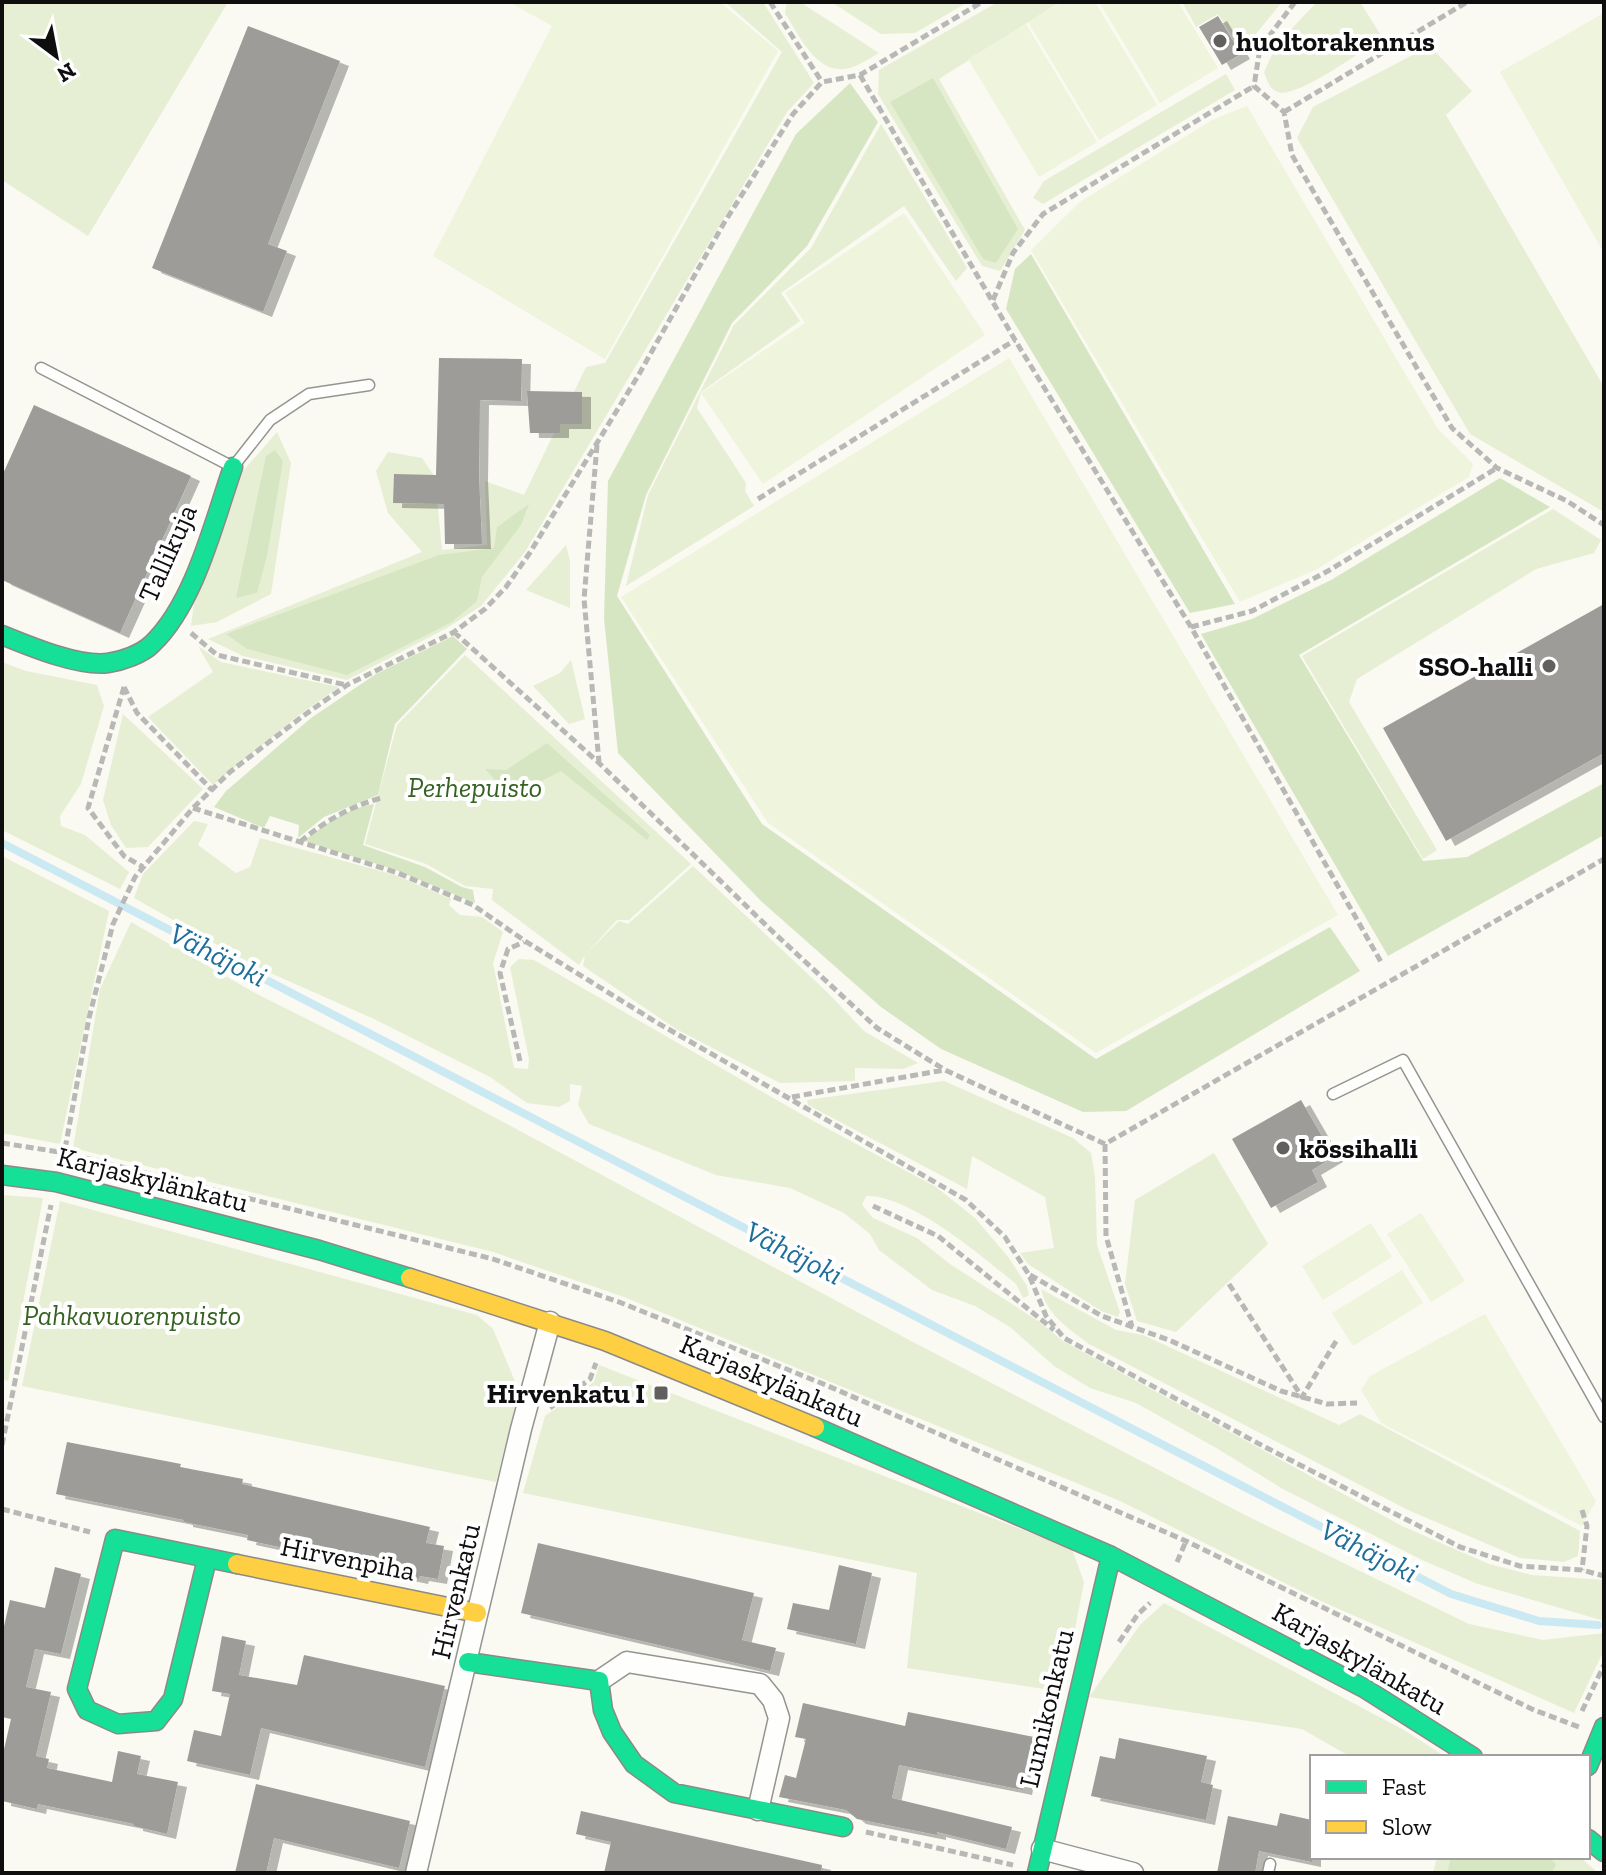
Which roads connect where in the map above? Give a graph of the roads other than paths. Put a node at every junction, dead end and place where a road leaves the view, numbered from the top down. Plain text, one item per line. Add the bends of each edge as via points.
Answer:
1 (41, 368) dead end
2 (369, 385) dead end
3 (233, 467) junction
4 (2, 635) edge
5 (1333, 1094) dead end
6 (2, 1175) edge
7 (550, 1322) junction
8 (1604, 1417) edge
9 (1111, 1556) junction
10 (207, 1559) junction
11 (477, 1613) junction
12 (468, 1662) junction
13 (599, 1681) junction
14 (1604, 1727) edge
15 (1470, 1755) edge
16 (1590, 1761) edge
17 (758, 1810) junction
18 (843, 1827) road end
19 (1042, 1849) junction
20 (1037, 1872) edge
21 (416, 1873) edge
22 (1133, 1873) edge

1 - 3 lane
2 - 3 lane via 309,394 270,420
3 - 4 street, Tallikuja via 182,602 146,649 105,664 29,647
5 - 8 lane via 1403,1060
6 - 7 street, Karjaskylänkatu via 56,1182 319,1250
7 - 9 street, Karjaskylänkatu via 780,1412
7 - 11 street, Hirvenkatu
9 - 15 street, Karjaskylänkatu via 1364,1688
9 - 19 street, Lumikonkatu
10 - 10 street, Hirvenpiha via 115,1539 77,1689 87,1710 118,1724 156,1721 173,1699
10 - 11 street, Hirvenpiha
11 - 12 street, Hirvenkatu
12 - 13 street
12 - 21 street, Hirvenkatu
13 - 17 street via 612,1732 634,1764 674,1793
13 - 17 street via 627,1662 760,1684 779,1718
14 - 16 street
17 - 18 street
19 - 20 street, Lumikonkatu
19 - 22 street

